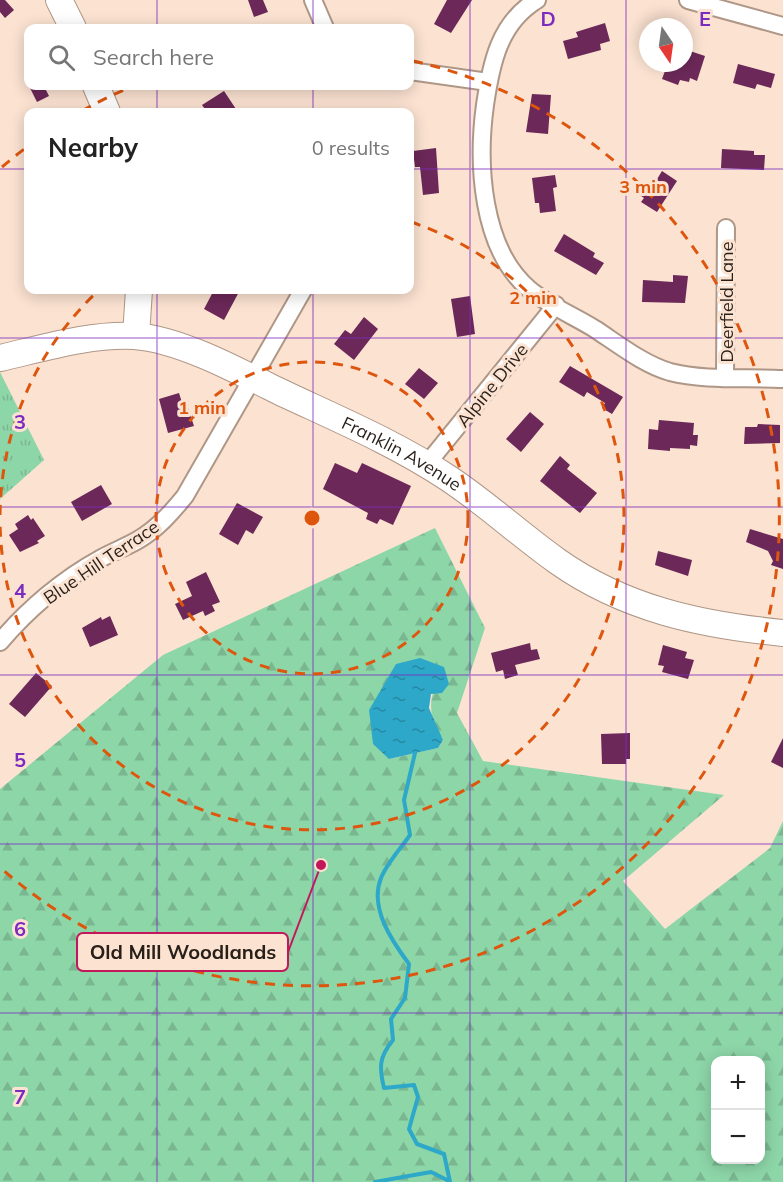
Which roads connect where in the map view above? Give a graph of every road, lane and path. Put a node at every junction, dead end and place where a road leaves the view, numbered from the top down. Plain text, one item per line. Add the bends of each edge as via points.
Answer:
1 (59, 0) edge
2 (313, 0) edge
3 (537, 0) edge
4 (688, 0) edge
5 (72, 24) edge
6 (323, 24) edge
7 (783, 26) edge
8 (414, 71) edge
9 (488, 82) junction
10 (98, 90) edge
11 (105, 108) edge
12 (726, 228) dead end
13 (139, 294) edge
14 (301, 294) edge
15 (556, 305) junction
16 (136, 336) junction
17 (0, 358) edge
18 (725, 376) junction
19 (250, 377) junction
20 (783, 379) edge
21 (427, 464) junction
22 (783, 633) edge
23 (0, 642) edge

1 - 5 main road
2 - 6 street
3 - 9 street via 509,25 500,40
4 - 7 street
8 - 9 street
9 - 15 street via 484,176 496,238 515,273 530,289
10 - 11 main road
12 - 18 street, Deerfield Lane
13 - 16 main road
14 - 19 street, Blue Hill Terrace
15 - 18 street via 653,365 685,375
15 - 21 street, Alpine Drive
16 - 17 main road, Franklin Avenue via 85,339
16 - 19 main road, Franklin Avenue via 182,348
18 - 20 street
19 - 21 main road, Franklin Avenue
19 - 23 street, Blue Hill Terrace via 185,496 171,513 139,540 99,559 66,581
21 - 22 main road, Franklin Avenue via 556,560 615,594 678,618

